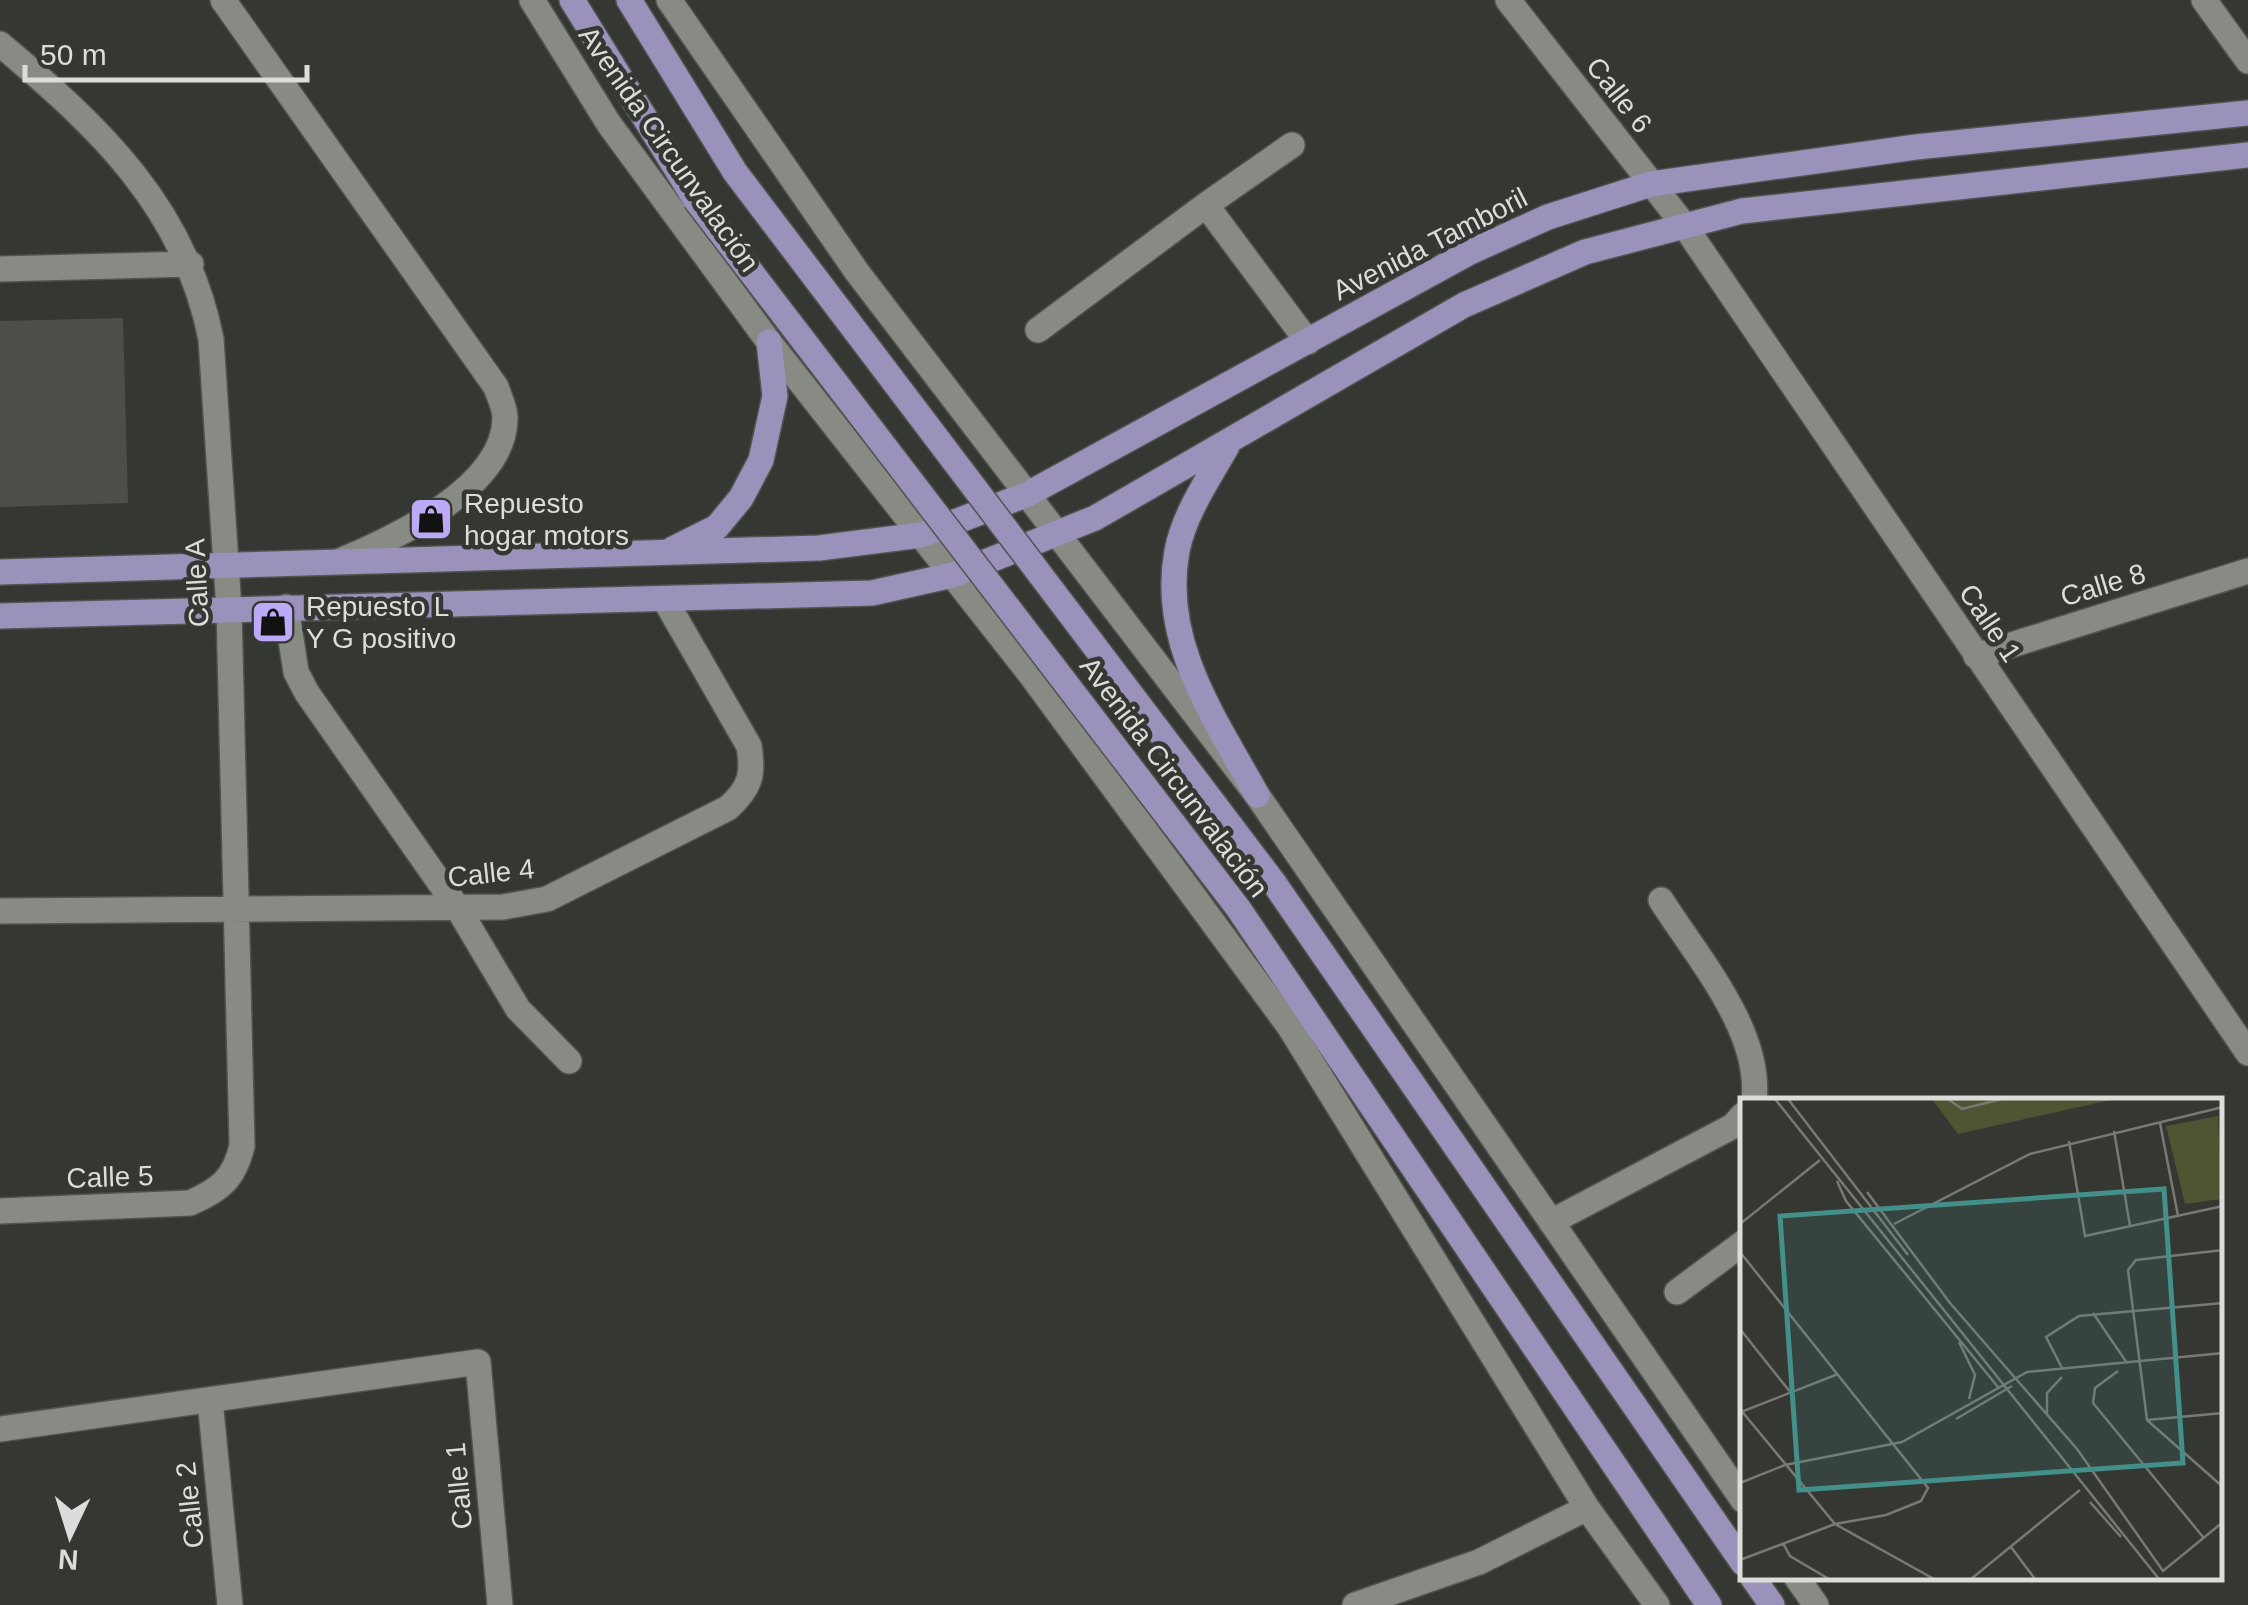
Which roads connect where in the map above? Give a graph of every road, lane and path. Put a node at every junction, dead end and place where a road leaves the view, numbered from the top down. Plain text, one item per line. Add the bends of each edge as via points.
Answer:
1 (223, 0) edge
2 (532, 0) edge
3 (572, 0) edge
4 (629, 0) edge
5 (669, 0) edge
6 (1508, 0) edge
7 (2204, 0) edge
8 (0, 44) edge
9 (2248, 61) edge
10 (2248, 113) edge
11 (1292, 146) dead end
12 (2248, 155) edge
13 (1651, 184) junction
14 (1206, 205) junction
15 (1684, 226) junction
16 (191, 264) junction
17 (0, 269) edge
18 (1038, 330) dead end
19 (769, 342) junction
20 (1308, 342) junction
21 (1228, 445) junction
22 (1028, 494) junction
23 (1058, 533) junction
24 (921, 535) junction
25 (667, 552) junction
26 (340, 561) junction
27 (227, 564) junction
28 (2248, 571) edge
29 (0, 572) edge
30 (952, 574) junction
31 (665, 600) junction
32 (286, 607) junction
33 (229, 609) junction
34 (0, 616) edge
35 (1976, 656) junction
36 (1257, 796) junction
37 (1661, 900) dead end
38 (234, 905) junction
39 (0, 910) edge
40 (459, 910) junction
41 (2248, 1054) edge
42 (568, 1061) dead end
43 (1754, 1098) edge
44 (1740, 1128) edge
45 (219, 1190) joint
46 (0, 1211) edge
47 (1551, 1222) junction
48 (1740, 1245) edge
49 (1677, 1292) dead end
50 (210, 1400) junction
51 (0, 1428) edge
52 (1740, 1496) edge
53 (1587, 1508) junction
54 (1740, 1559) edge
55 (1754, 1580) edge
56 (1798, 1580) edge
57 (230, 1605) edge
58 (500, 1605) edge
59 (1355, 1605) edge
60 (1657, 1605) edge
61 (1709, 1605) edge
62 (1772, 1605) edge
63 (1816, 1605) edge

1 - 26 street via 496,387 506,416 498,448 460,491 416,527
2 - 19 street, Avenida Circunvalación via 608,124
3 - 61 main road, Avenida Circunvalación, bridge via 695,200 1238,908
4 - 54 main road, Avenida Circunvalación, bridge via 735,172 1274,883
5 - 22 street, Avenida Circunvalación via 857,272
6 - 13 street, Calle 6
7 - 9 street
8 - 16 street, Calle A via 109,145 163,214
10 - 13 main road, Avenida Tamboril via 1916,147
11 - 14 street
12 - 15 main road via 1742,211
13 - 15 street, Calle 6
13 - 20 main road, Avenida Tamboril via 1548,217 1470,252
14 - 18 street
14 - 20 street
15 - 21 main road via 1628,238 1464,305
15 - 35 street, Calle 1
16 - 17 street
16 - 27 street, Calle A via 212,339
19 - 24 street, Avenida Circunvalación
19 - 25 main road via 774,396 761,460 717,527
20 - 22 main road, Avenida Tamboril
21 - 23 main road
21 - 36 main road via 1178,548 1174,596 1180,639 1200,691
22 - 23 street, Avenida Circunvalación
22 - 24 main road, Avenida Tamboril
23 - 30 main road
23 - 36 street, Avenida Circunvalación
24 - 25 main road, Avenida Tamboril via 819,548
24 - 30 street, Avenida Circunvalación
25 - 26 main road, Avenida Tamboril
26 - 27 main road, Avenida Tamboril
27 - 29 main road, Avenida Tamboril
27 - 33 street, Calle A
28 - 35 street, Calle 8
30 - 31 main road via 872,593
30 - 53 street, Avenida Circunvalación via 1290,1026
31 - 32 main road
31 - 40 street, Calle 4 via 749,746 753,769 747,791 728,808 547,899
32 - 33 main road
32 - 40 street via 296,672 307,693
33 - 34 main road
33 - 38 street, Calle A
35 - 41 street, Calle 1
36 - 47 street, Avenida Circunvalación
37 - 43 street via 1749,1040
38 - 39 street, Calle 4
38 - 40 street, Calle 4
38 - 45 street, Calle A via 242,1146 236,1170
40 - 42 street via 518,1009
44 - 47 street
45 - 46 street, Calle 5 via 173,1204
47 - 52 street, Avenida Circunvalación
48 - 49 street
50 - 51 street
50 - 57 street, Calle 2
50 - 58 street, Calle 1 via 478,1362
53 - 59 street via 1479,1562
53 - 60 street, Avenida Circunvalación
55 - 62 main road
56 - 63 street

